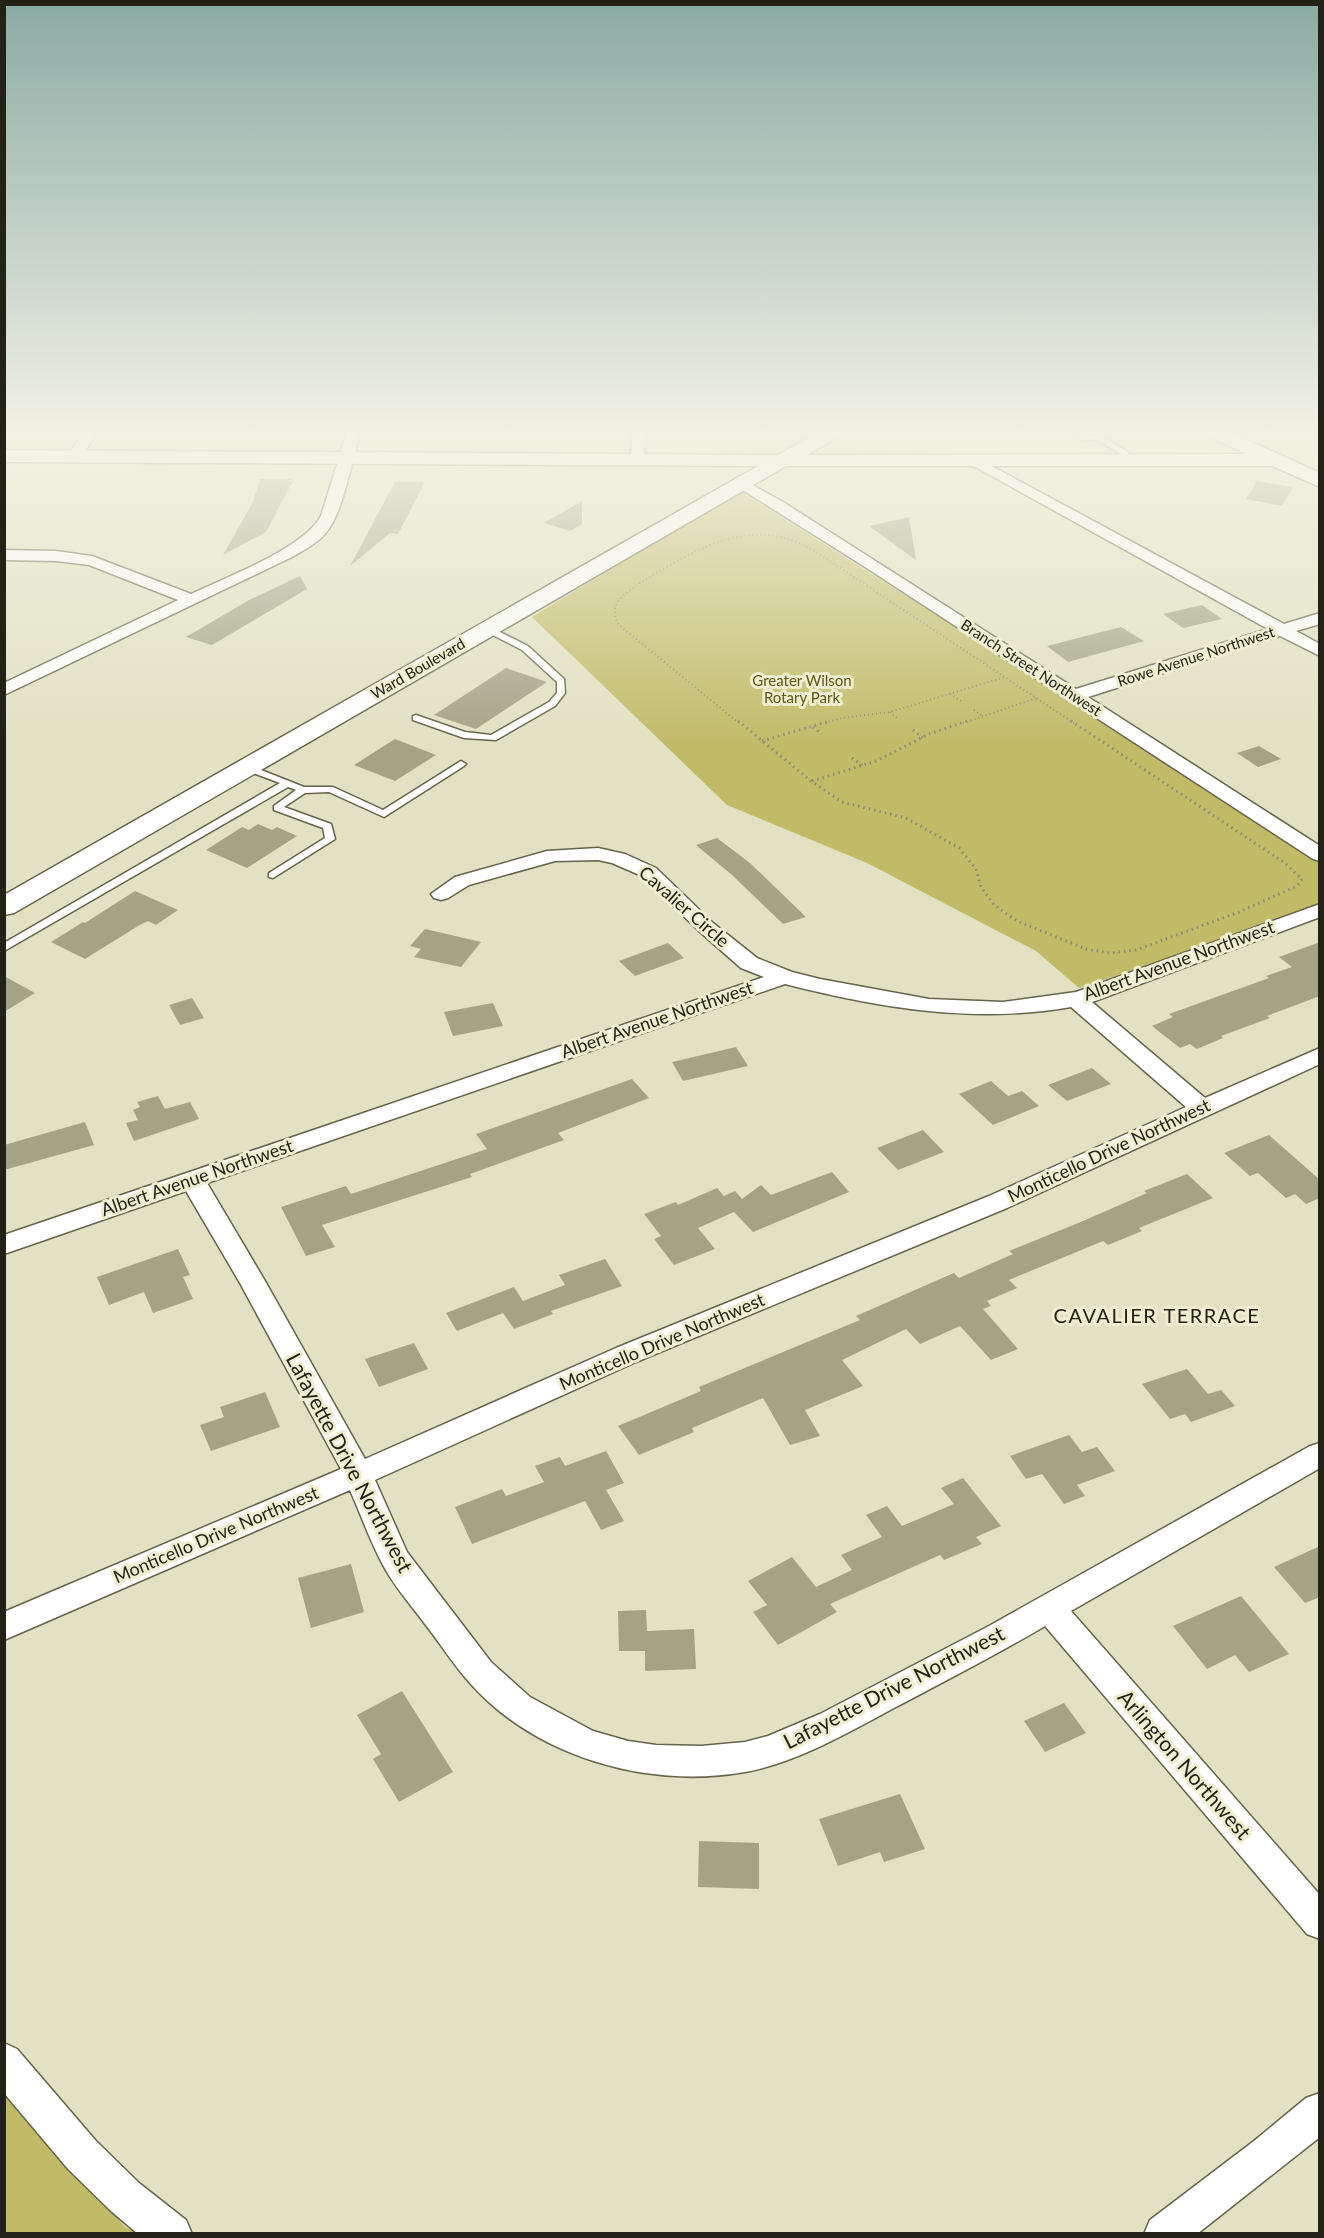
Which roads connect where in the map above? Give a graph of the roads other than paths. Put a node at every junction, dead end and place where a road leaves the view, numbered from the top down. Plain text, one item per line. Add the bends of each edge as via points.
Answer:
1 (313, 536) edge
2 (649, 536) edge
3 (827, 536) edge
4 (1112, 536) edge
5 (4, 555) edge
6 (190, 599) junction
7 (1320, 618) edge
8 (488, 629) junction
9 (1281, 630) junction
10 (1320, 651) edge
11 (4, 690) edge
12 (1073, 696) junction
13 (416, 718) dead end
14 (461, 765) dead end
15 (248, 768) junction
16 (288, 783) junction
17 (303, 790) junction
18 (1320, 855) edge
19 (273, 875) dead end
20 (441, 894) dead end
21 (4, 906) edge
22 (1320, 909) edge
23 (4, 948) edge
24 (784, 977) junction
25 (1075, 999) junction
26 (1320, 1055) edge
27 (1202, 1107) junction
28 (192, 1180) junction
29 (4, 1245) edge
30 (1320, 1454) edge
31 (358, 1474) junction
32 (1048, 1607) junction
33 (4, 1627) edge
34 (1320, 1922) edge
35 (4, 2062) edge
36 (1320, 2112) edge
37 (172, 2234) edge
38 (1164, 2234) edge

1 - 6 street
2 - 8 main road, Ward Boulevard
3 - 12 street, Branch Street Northwest
4 - 9 street
5 - 6 street via 92,561
6 - 11 street
7 - 9 street, Rowe Avenue Northwest
8 - 13 lane via 525,648 561,681 561,693 552,704 493,738 464,735
8 - 15 main road, Ward Boulevard
9 - 10 street
9 - 12 street, Rowe Avenue Northwest
12 - 18 street, Branch Street Northwest
14 - 17 lane via 384,814 330,789
15 - 16 lane
15 - 21 main road, Ward Boulevard
16 - 17 lane
16 - 23 lane
17 - 19 lane via 277,808 328,826 330,839
20 - 24 street, Cavalier Circle via 462,881 554,855 576,853 618,858 649,872 749,963
22 - 25 street, Albert Avenue Northwest
24 - 25 street, Albert Avenue Northwest via 845,993 940,1007 1001,1008
24 - 28 street, Albert Avenue Northwest
25 - 27 street
26 - 27 street, Monticello Drive Northwest
27 - 31 street, Monticello Drive Northwest via 998,1202 626,1355
28 - 29 street, Albert Avenue Northwest
28 - 31 street, Lafayette Drive Northwest
30 - 32 street, Lafayette Drive Northwest
31 - 32 street, Lafayette Drive Northwest via 395,1559 480,1672 518,1707 556,1730 628,1756 701,1761 772,1750 832,1724
31 - 33 street, Monticello Drive Northwest
32 - 34 street, Arlington Northwest
35 - 37 street via 52,2122 139,2211
36 - 38 street

